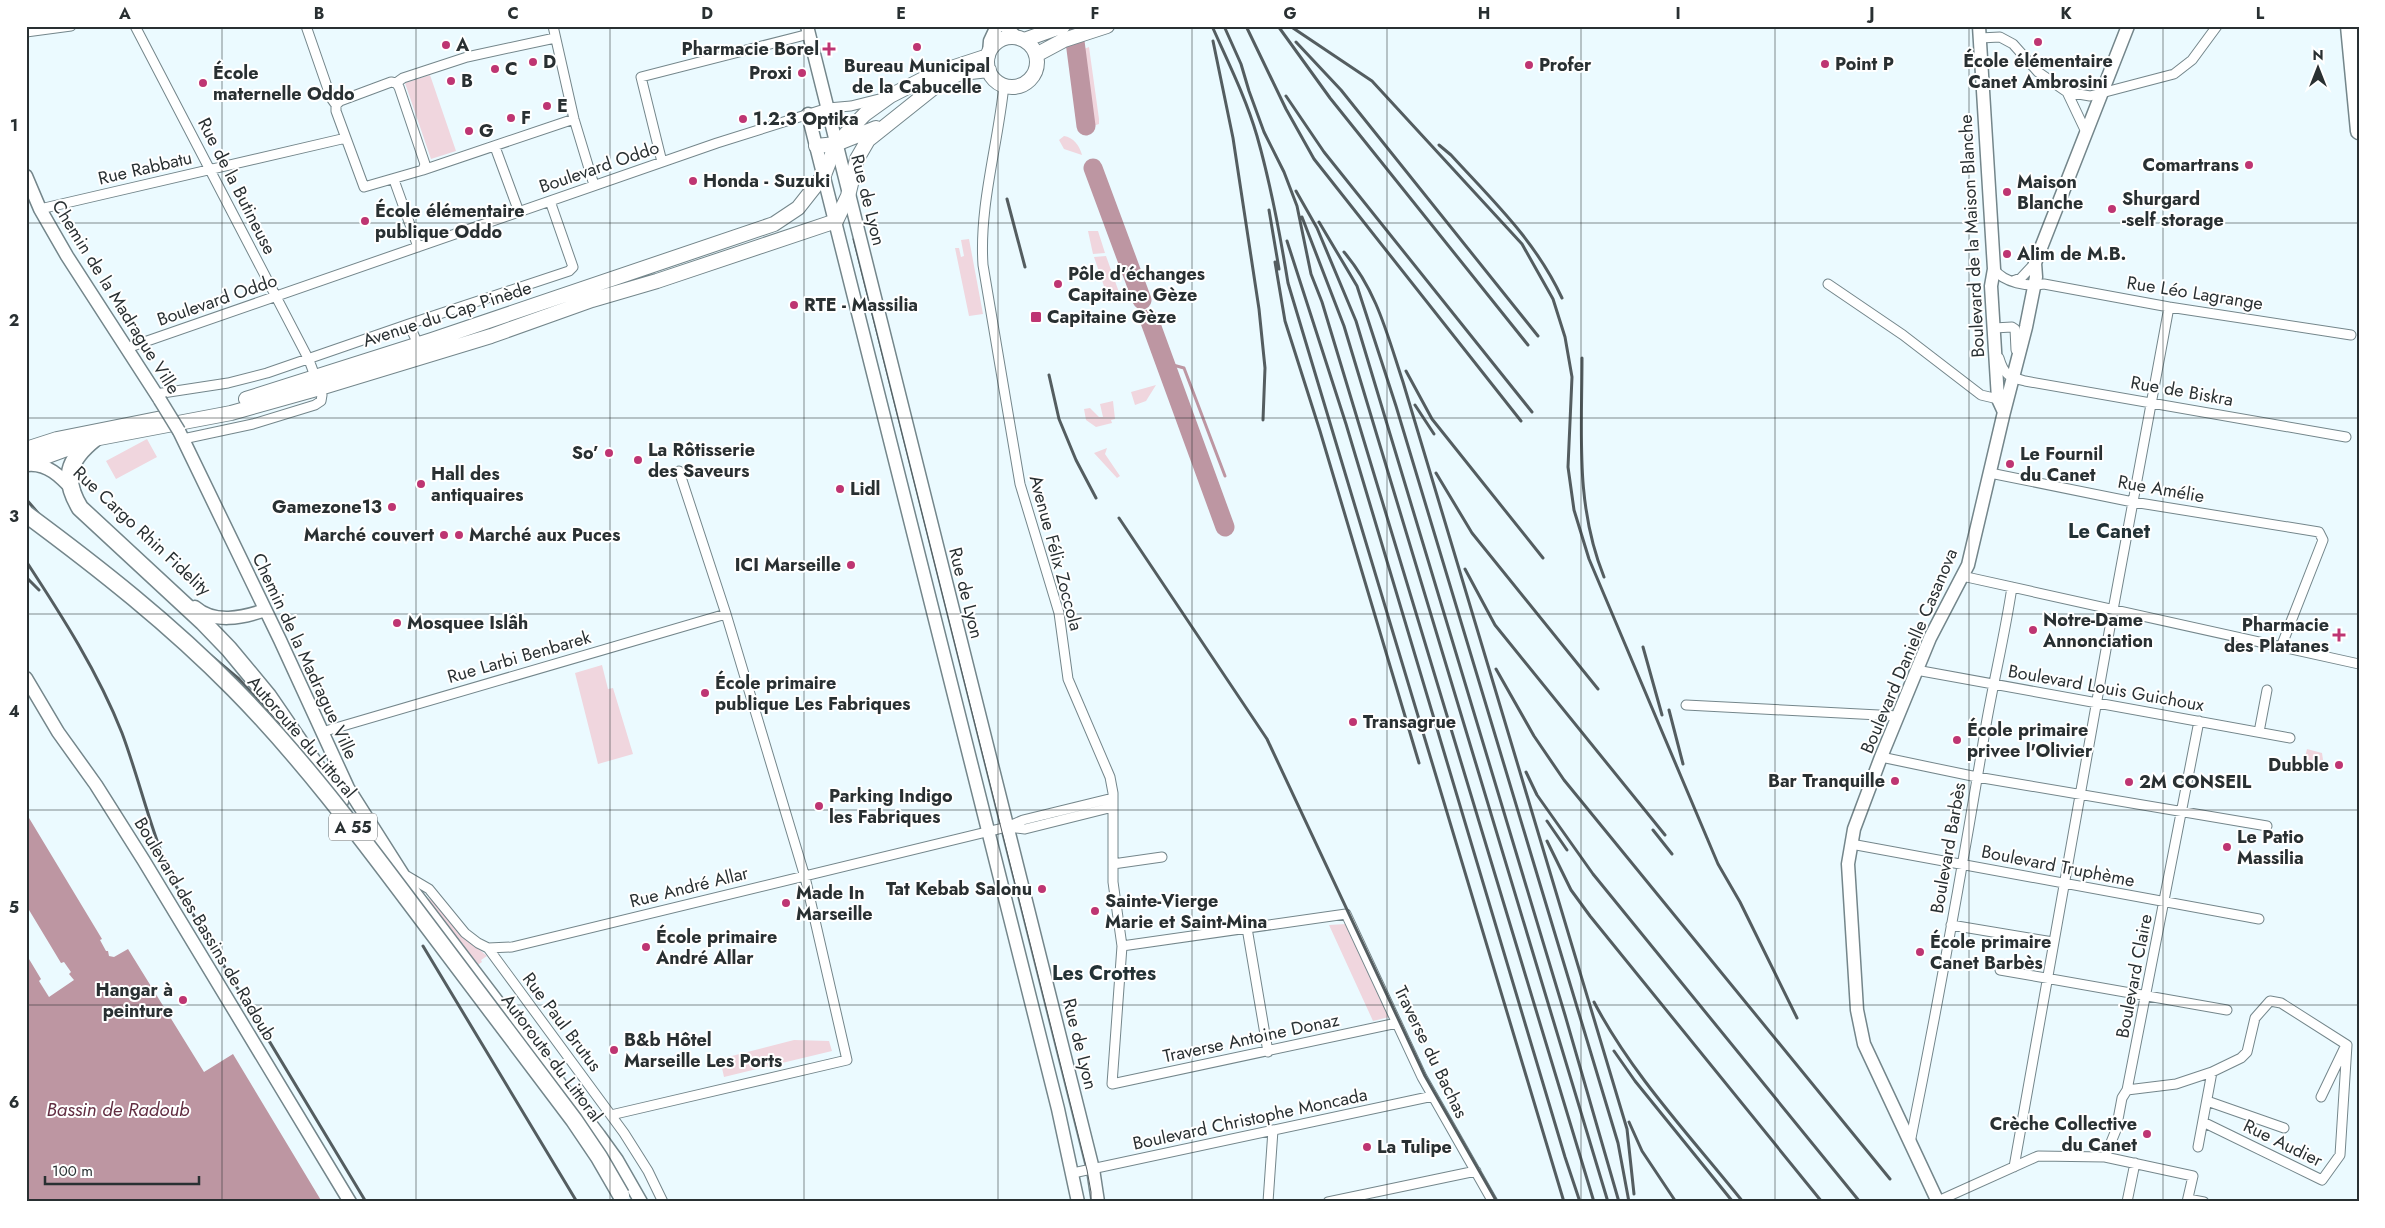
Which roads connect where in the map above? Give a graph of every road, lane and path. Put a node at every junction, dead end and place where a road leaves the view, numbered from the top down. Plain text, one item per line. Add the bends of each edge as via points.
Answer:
1 (71, 26) edge
2 (135, 26) edge
3 (306, 26) edge
4 (553, 26) edge
5 (997, 26) edge
6 (1005, 26) edge
7 (1107, 26) edge
8 (2128, 26) edge
9 (2217, 26) edge
10 (2349, 26) edge
11 (808, 30) edge
12 (1041, 30) edge
13 (1063, 31) edge
14 (26, 32) edge
15 (1980, 32) edge
16 (555, 38) junction
17 (1021, 39) junction
18 (989, 54) junction
19 (1036, 55) junction
20 (989, 70) junction
21 (396, 83) junction
22 (1004, 86) junction
23 (2067, 92) junction
24 (2102, 94) junction
25 (890, 96) junction
26 (336, 105) junction
27 (828, 108) junction
28 (808, 114) junction
29 (574, 119) junction
30 (886, 124) junction
31 (2359, 130) edge
32 (2086, 132) junction
33 (346, 138) junction
34 (836, 144) junction
35 (816, 146) junction
36 (495, 147) junction
37 (662, 162) junction
38 (210, 170) junction
39 (423, 170) junction
40 (824, 175) junction
41 (26, 176) edge
42 (394, 180) junction
43 (594, 185) junction
44 (848, 196) junction
45 (550, 201) junction
46 (40, 209) junction
47 (519, 212) junction
48 (836, 221) junction
49 (418, 247) junction
50 (2035, 263) junction
51 (1994, 269) junction
52 (2013, 281) junction
53 (1828, 284) dead end
54 (2033, 286) junction
55 (276, 297) junction
56 (2169, 307) junction
57 (409, 324) junction
58 (1994, 328) junction
59 (2351, 335) dead end
60 (1995, 342) junction
61 (418, 344) junction
62 (127, 348) junction
63 (429, 355) junction
64 (309, 360) junction
65 (2016, 365) junction
66 (2012, 378) junction
67 (318, 382) junction
68 (158, 397) junction
69 (1998, 399) junction
70 (2151, 402) junction
71 (2004, 412) junction
72 (182, 435) junction
73 (2346, 436) dead end
74 (94, 440) junction
75 (26, 449) edge
76 (26, 464) edge
77 (679, 471) dead end
78 (1990, 473) junction
79 (71, 488) junction
80 (2132, 502) junction
81 (26, 514) edge
82 (26, 527) edge
83 (1962, 576) junction
84 (2012, 587) junction
85 (265, 610) junction
86 (2113, 610) junction
87 (726, 614) junction
88 (2281, 647) junction
89 (2359, 664) edge
90 (1916, 670) junction
91 (26, 678) edge
92 (1993, 684) junction
93 (2267, 690) dead end
94 (2096, 703) junction
95 (1686, 705) dead end
96 (1898, 716) junction
97 (2198, 721) junction
98 (322, 732) junction
99 (2259, 732) junction
100 (2290, 738) dead end
101 (1881, 757) junction
102 (1978, 777) junction
103 (2080, 795) junction
104 (1113, 803) junction
105 (2180, 812) junction
106 (2267, 826) dead end
107 (1007, 827) junction
108 (988, 832) junction
109 (363, 840) junction
110 (1851, 844) junction
111 (1162, 857) dead end
112 (1113, 864) junction
113 (1962, 865) junction
114 (404, 874) junction
115 (805, 876) junction
116 (2064, 884) junction
117 (2165, 903) junction
118 (2259, 919) dead end
119 (1951, 925) junction
120 (1246, 928) junction
121 (2053, 942) junction
122 (1122, 946) junction
123 (488, 948) junction
124 (2000, 970) dead end
125 (2046, 978) junction
126 (2146, 996) junction
127 (2227, 1010) dead end
128 (1398, 1023) junction
129 (2346, 1045) junction
130 (1268, 1052) junction
131 (2212, 1072) junction
132 (1112, 1084) joint
133 (2128, 1090) junction
134 (1433, 1096) junction
135 (2320, 1097) dead end
136 (2208, 1101) junction
137 (611, 1115) junction
138 (2203, 1122) junction
139 (2284, 1128) dead end
140 (1273, 1130) junction
141 (1910, 1144) junction
142 (2198, 1147) dead end
143 (2105, 1157) junction
144 (2135, 1164) junction
145 (2014, 1167) junction
146 (1093, 1168) junction
147 (1476, 1171) junction
148 (1073, 1173) junction
149 (2188, 1200) edge
150 (350, 1202) edge
151 (612, 1202) edge
152 (624, 1202) edge
153 (641, 1202) edge
154 (663, 1202) edge
155 (1078, 1202) edge
156 (1098, 1202) edge
157 (1268, 1202) edge
158 (1328, 1202) edge
159 (1493, 1202) edge
160 (1938, 1202) edge
161 (2127, 1202) edge
162 (2204, 1202) edge

1 - 14 street
2 - 38 street, Rue de la Butineuse
3 - 26 street
4 - 16 street
5 - 18 street via 990,40
6 - 17 street
7 - 13 main road via 1091,31
8 - 24 street, Boulevard Danielle Casanova
9 - 24 street via 2192,60 2174,74
10 - 31 highway
11 - 27 street, Rue de Lyon
11 - 37 street via 641,77
12 - 13 main road
12 - 17 main road
13 - 19 main road
15 - 23 street via 2007,39 2038,72
15 - 51 street, Boulevard de la Maison Blanche
16 - 21 street via 467,57
16 - 29 street
17 - 18 main road via 1001,40
17 - 19 main road via 1031,45
18 - 20 main road
18 - 25 main road via 933,74
19 - 22 main road via 1036,69 1030,80 1018,86
20 - 22 main road
20 - 30 main road via 961,73 942,81
21 - 26 street via 347,98
21 - 39 street via 425,164
22 - 104 street, Avenue Félix Zoccola via 982,234 983,265 1020,484 1058,613 1068,679 1110,777
23 - 24 street via 2084,96
23 - 32 street
24 - 32 street, Boulevard Danielle Casanova
25 - 27 street, Boulevard Oddo
25 - 34 main road via 865,114
26 - 33 street
27 - 28 street, Boulevard Oddo
27 - 34 street, Rue de Lyon
28 - 35 street, Rue de Lyon
28 - 37 street, Boulevard Oddo
29 - 36 street
29 - 43 street
30 - 34 main road
30 - 44 main road via 868,140 857,160
32 - 50 street, Boulevard Danielle Casanova
33 - 38 street, Rue Rabbatu
33 - 42 street via 364,187
34 - 35 main road
34 - 40 main road, Avenue du Cap Pinède
34 - 44 street, Rue de Lyon
35 - 40 street, Rue de Lyon
36 - 39 street
36 - 47 street
37 - 43 street, Boulevard Oddo
38 - 46 street, Rue Rabbatu
38 - 55 street, Rue de la Butineuse
39 - 42 street
40 - 48 street, Rue de Lyon
40 - 61 main road, Avenue du Cap Pinède via 798,208 774,224
41 - 46 street, Chemin de la Madrague Ville
42 - 49 street
43 - 45 street, Boulevard Oddo
44 - 48 main road
44 - 107 street, Rue de Lyon
45 - 47 street, Boulevard Oddo
45 - 57 street via 572,270
46 - 62 street, Chemin de la Madrague Ville
47 - 49 street, Boulevard Oddo
48 - 63 main road, Avenue du Cap Pinède
48 - 108 street, Rue de Lyon
49 - 55 street, Boulevard Oddo
50 - 52 street via 2021,278
50 - 54 street, Boulevard Danielle Casanova
51 - 52 street, Rue Léo Lagrange via 1999,276
51 - 58 street, Boulevard de la Maison Blanche via 1990,286
52 - 54 street, Rue Léo Lagrange
53 - 69 street via 1903,335 1981,395
54 - 56 street, Rue Léo Lagrange via 2044,284
54 - 65 street, Boulevard Danielle Casanova
55 - 62 street, Boulevard Oddo
55 - 64 street, Rue de la Butineuse
56 - 59 street, Rue Léo Lagrange
56 - 70 street
57 - 61 street
57 - 64 street
58 - 60 street, Boulevard de la Maison Blanche
58 - 65 street via 2015,329
60 - 66 street via 2004,373
60 - 69 street, Boulevard de la Maison Blanche
61 - 63 street via 423,353
61 - 67 main road, Avenue du Cap Pinède
62 - 68 street, Chemin de la Madrague Ville
63 - 67 main road, Avenue du Cap Pinède
64 - 67 street, Rue de la Butineuse
64 - 68 street via 228,383
65 - 66 street, Boulevard Danielle Casanova
66 - 70 street, Rue de Biskra
66 - 71 street, Boulevard Danielle Casanova
67 - 72 street via 322,395 321,401 315,405 253,424
67 - 74 main road, Avenue du Cap Pinède via 231,413
67 - 75 main road, Avenue du Cap Pinède via 232,404 85,432
68 - 72 street, Chemin de la Madrague Ville, bridge
69 - 71 street, Boulevard de la Maison Blanche
70 - 73 street, Rue de Biskra
70 - 80 street
71 - 78 street, Boulevard Danielle Casanova
72 - 85 street, Chemin de la Madrague Ville
74 - 76 main road, Avenue du Cap Pinède
74 - 79 highway via 77,453 70,473
76 - 79 street, Rue Cargo Rhin Fidelity via 49,468
77 - 87 street
78 - 80 street, Rue Amélie
78 - 83 street, Boulevard Danielle Casanova via 1968,564
79 - 85 street, Rue Cargo Rhin Fidelity via 197,609 213,617 227,618
79 - 109 highway, bridge via 80,508 203,622 268,696 338,797
80 - 86 street
80 - 88 street, Rue Amélie via 2319,532 2323,540
81 - 109 highway, Autoroute du Littoral / A 55, bridge via 128,592 207,662 276,733
82 - 151 highway, Autoroute du Littoral / A 55 via 137,612 200,669 268,739 319,800 544,1096 588,1158
83 - 84 street
83 - 90 street, Boulevard Danielle Casanova
84 - 86 street
84 - 92 street, Boulevard Barbès
85 - 98 street, Chemin de la Madrague Ville
86 - 88 street
86 - 94 street
87 - 98 street, Rue Larbi Benbarek
87 - 115 street
88 - 89 street
90 - 92 street, Boulevard Louis Guichoux
90 - 96 street, Boulevard Danielle Casanova
91 - 150 street, Boulevard des Bassins de Radoub via 140,855
92 - 94 street, Boulevard Louis Guichoux
92 - 102 street, Boulevard Barbès
93 - 99 street
94 - 97 street, Boulevard Louis Guichoux
94 - 103 street
95 - 96 street
96 - 101 street, Boulevard Danielle Casanova
97 - 99 street, Boulevard Louis Guichoux
97 - 105 street, Boulevard Claire
98 - 114 street, Chemin de la Madrague Ville via 361,811
99 - 100 street, Boulevard Louis Guichoux
101 - 102 street
101 - 110 street, Boulevard Danielle Casanova
102 - 103 street
102 - 113 street, Boulevard Barbès
103 - 105 street
103 - 116 street
104 - 107 street, Rue André Allar via 1024,820
104 - 112 street, Avenue Félix Zoccola
105 - 106 street
105 - 117 street, Boulevard Claire
107 - 108 street, Rue André Allar
107 - 146 street, Rue de Lyon
108 - 115 street, Rue André Allar
108 - 148 street, Rue de Lyon
109 - 152 highway, Autoroute du Littoral / A 55, bridge via 574,1120
110 - 113 street, Boulevard Truphème
110 - 141 street, Boulevard Danielle Casanova via 1848,864 1860,1027 1864,1044
111 - 112 street
112 - 122 street, Avenue Félix Zoccola
113 - 116 street, Boulevard Truphème
113 - 119 street, Boulevard Barbès
114 - 123 street via 429,890 465,933
114 - 153 street, Chemin de la Madrague Ville via 414,892 599,1135
115 - 123 street, Rue André Allar via 516,946
115 - 137 street via 847,1060
116 - 117 street, Boulevard Truphème
116 - 121 street
117 - 118 street, Boulevard Truphème
117 - 126 street, Boulevard Claire
119 - 121 street
119 - 141 street, Boulevard Barbès
120 - 122 street
120 - 128 street, Traverse du Bachas via 1346,914
120 - 130 street
121 - 125 street
122 - 132 street, Avenue Félix Zoccola
123 - 137 street, Rue Paul Brutus
124 - 125 street
125 - 126 street
125 - 145 street
126 - 127 street
126 - 133 street, Boulevard Claire
128 - 130 street, Traverse Antoine Donaz
128 - 134 street, Traverse du Bachas
129 - 131 street via 2281,1003 2270,1001 2255,1018 2247,1052
129 - 135 street
129 - 138 street, Rue Audier via 2340,1155 2322,1180
130 - 132 street, Traverse Antoine Donaz
131 - 133 street via 2176,1084
131 - 136 street
133 - 143 street, Boulevard Claire via 2122,1098 2116,1130
134 - 140 street, Boulevard Christophe Moncada
134 - 147 street, Traverse du Bachas
136 - 138 street
136 - 139 street
137 - 154 street, Rue Paul Brutus via 648,1171
138 - 142 street
140 - 146 street, Boulevard Christophe Moncada
140 - 157 street
141 - 160 street, Boulevard Danielle Casanova
143 - 144 street
143 - 145 street via 2049,1154
144 - 149 street via 2193,1176
144 - 161 street
145 - 160 street
146 - 148 street, Boulevard Christophe Moncada
146 - 156 street, Rue de Lyon
147 - 158 street
147 - 159 street, Traverse du Bachas
148 - 155 street, Rue de Lyon
149 - 162 street

